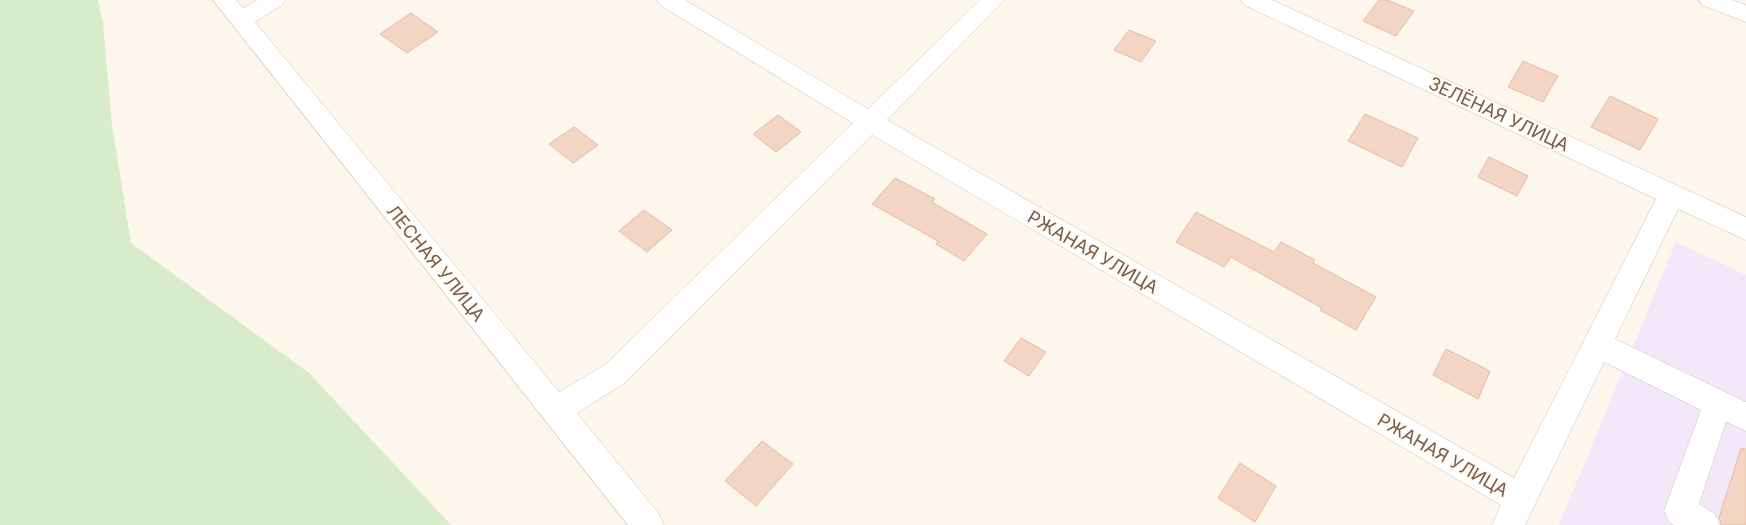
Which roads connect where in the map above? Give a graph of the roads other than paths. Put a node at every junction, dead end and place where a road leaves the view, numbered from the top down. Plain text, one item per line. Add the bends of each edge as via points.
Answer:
1 (274, 0) edge
2 (668, 0) edge
3 (993, 0) edge
4 (1252, 0) edge
5 (1710, 0) edge
6 (232, 10) edge
7 (1746, 14) edge
8 (870, 122) junction
9 (1672, 194) junction
10 (1746, 228) edge
11 (1597, 344) junction
12 (1718, 403) junction
13 (555, 410) junction
14 (1746, 417) edge
15 (1514, 512) edge
16 (648, 525) edge
17 (1704, 525) edge

1 - 6 street
2 - 8 street, РЖАНАЯ УЛИЦА
3 - 8 street
4 - 9 street, ЗЕЛЁНАЯ УЛИЦА
5 - 7 street
6 - 13 street, ЛЕСНАЯ УЛИЦА
8 - 13 street via 616,373
8 - 15 street, РЖАНАЯ УЛИЦА
9 - 10 street, ЗЕЛЁНАЯ УЛИЦА
9 - 11 street
11 - 12 street
11 - 15 street
12 - 14 street
12 - 17 street via 1680,511
13 - 16 street, ЛЕСНАЯ УЛИЦА

